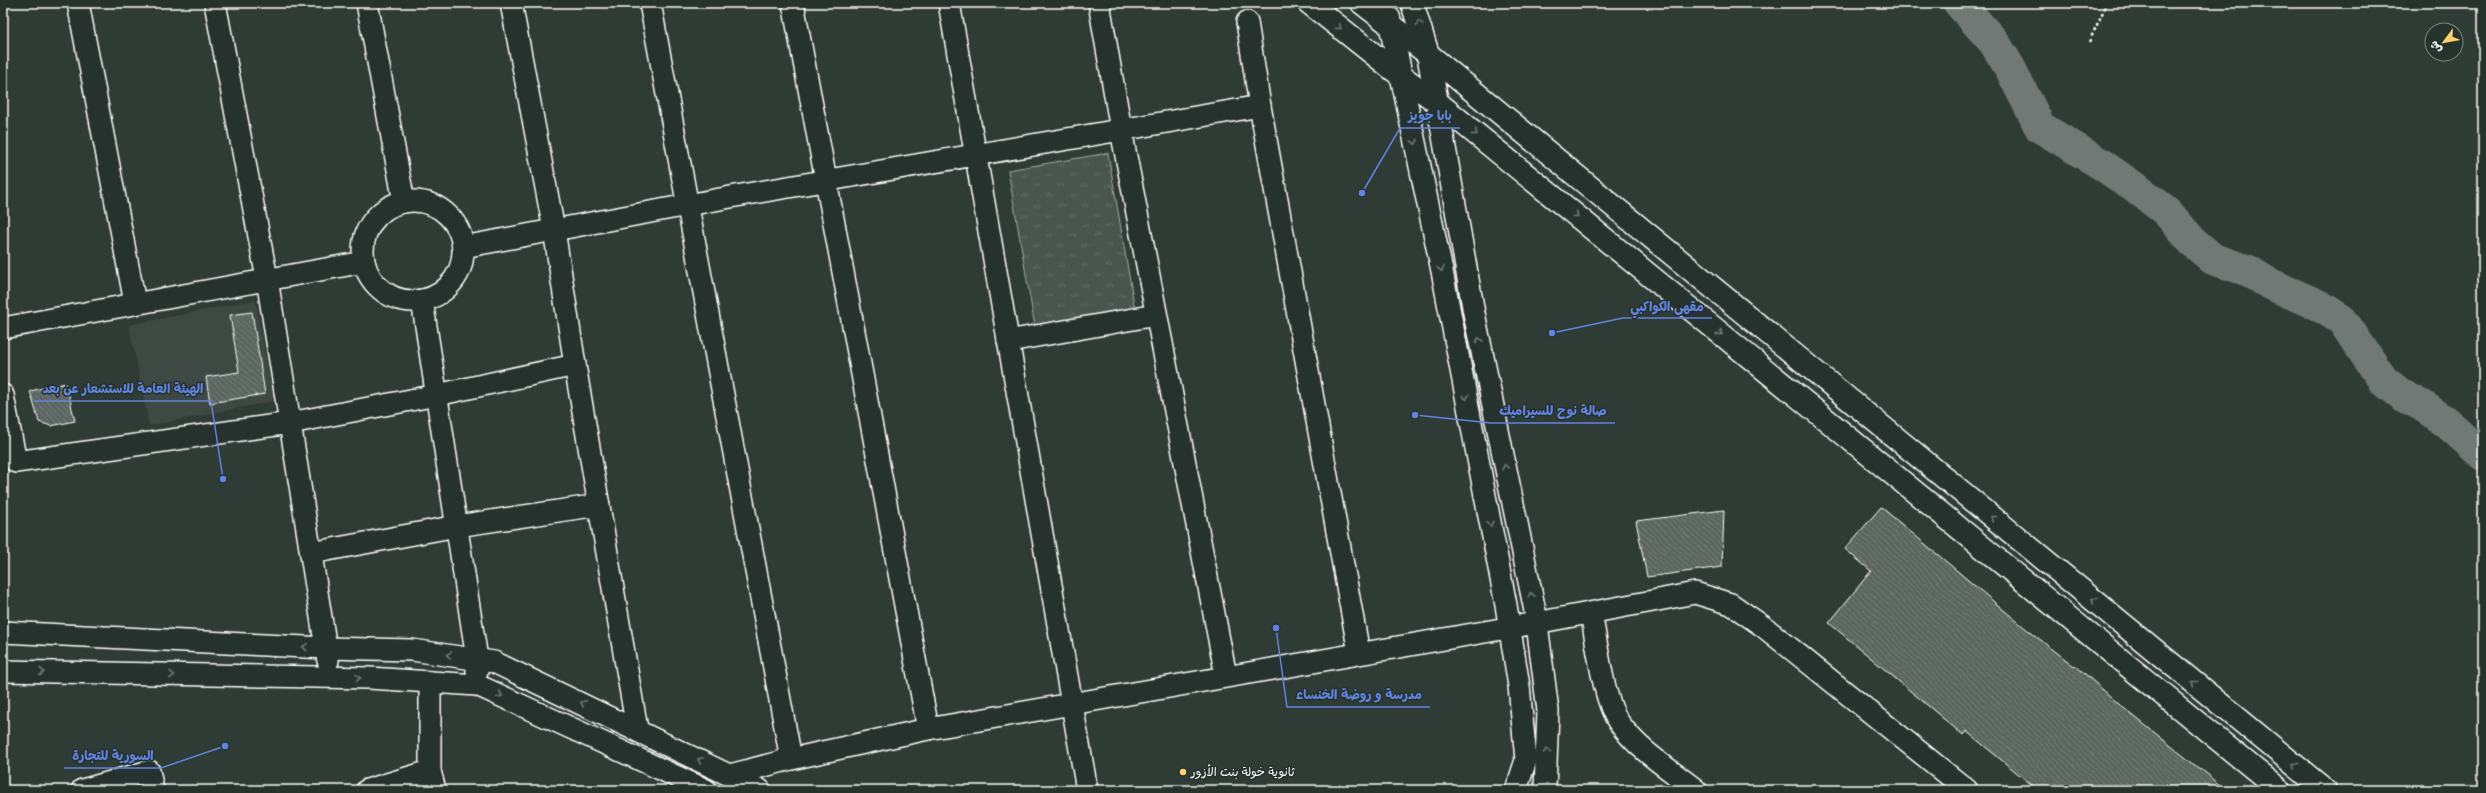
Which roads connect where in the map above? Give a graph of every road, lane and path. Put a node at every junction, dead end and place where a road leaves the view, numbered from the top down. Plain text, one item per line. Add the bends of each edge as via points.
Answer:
1 (78, 3) edge
2 (216, 3) edge
3 (367, 3) edge
4 (511, 3) edge
5 (650, 3) edge
6 (793, 3) edge
7 (948, 3) edge
8 (1099, 3) edge
9 (1309, 3) edge
10 (1362, 3) edge
11 (1386, 3) edge
12 (1412, 3) edge
13 (2106, 3) edge
14 (1247, 22) dead end
15 (1390, 24) junction
16 (2089, 42) dead end
17 (1428, 54) junction
18 (1401, 76) junction
19 (1437, 102) junction
20 (1260, 106) junction
21 (1121, 130) junction
22 (975, 156) junction
23 (826, 181) junction
24 (404, 202) junction
25 (687, 206) junction
26 (554, 230) junction
27 (463, 247) junction
28 (364, 262) junction
29 (267, 279) junction
30 (422, 300) junction
31 (135, 303) junction
32 (1156, 315) junction
33 (3, 328) edge
34 (1008, 341) junction
35 (575, 365) junction
36 (3, 395) edge
37 (437, 395) junction
38 (290, 423) junction
39 (599, 505) junction
40 (457, 526) junction
41 (311, 553) junction
42 (1591, 612) junction
43 (1536, 623) junction
44 (1509, 628) junction
45 (3, 632) edge
46 (326, 648) junction
47 (1359, 653) junction
48 (477, 659) junction
49 (3, 671) edge
50 (1226, 676) junction
51 (331, 678) junction
52 (430, 682) junction
53 (477, 685) junction
54 (1073, 702) junction
55 (637, 729) junction
56 (928, 729) junction
57 (791, 759) junction
58 (730, 775) junction
59 (433, 780) edge
60 (82, 790) edge
61 (153, 790) edge
62 (367, 790) edge
63 (706, 790) edge
64 (760, 790) edge
65 (1086, 790) edge
66 (1516, 790) edge
67 (1545, 790) edge
68 (1696, 790) edge
69 (1967, 790) edge
70 (2280, 790) edge
71 (2325, 790) edge

1 - 31 street
2 - 29 street
3 - 24 street
4 - 26 street
5 - 25 street
6 - 23 street
7 - 22 street
8 - 21 street
9 -> 18 main road
10 - 15 main road
11 - 15 main road
17 -> 12 main road
13 - 16 path
14 - 20 street
15 - 17 main road
15 - 18 main road
17 - 19 main road
71 -> 17 main road
18 - 19 main road
18 -> 44 street via 1442,271
43 -> 19 street via 1474,313
19 -> 70 main road
20 - 21 street
20 - 47 street
21 - 22 street
21 - 32 street
22 - 23 street
22 - 34 street
23 - 25 street
23 - 56 street
24 - 27 street via 414,201 434,206 448,216 459,230
24 - 28 street via 382,212 370,225 364,241
25 - 26 street
25 - 57 street
26 - 27 street
26 - 35 street
27 - 30 street via 460,268 452,283 439,294
28 - 29 street
28 - 30 street via 371,278 382,291 398,299
29 - 31 street
29 - 38 street
30 - 37 street
31 - 33 street
32 - 34 street
32 - 50 street
34 - 54 street
35 - 37 street
35 - 39 street
36 - 38 street via 16,462
37 - 38 street
37 - 40 street
38 - 41 street
39 - 40 street
39 - 55 street
40 - 41 street
40 - 48 street
41 - 46 street
42 - 43 street
42 - 68 street via 1610,704 1619,724 1634,741
42 - 69 street via 1694,593 1732,604
43 - 44 street
67 -> 43 street via 1548,711
44 - 47 street
44 - 66 street via 1519,686 1526,760
46 -> 45 street
48 -> 46 street via 412,650
46 - 51 street
47 - 50 street
48 - 53 street
55 -> 48 street via 494,662
49 -> 51 street
50 - 54 street
51 -> 52 street
52 - 53 street
52 - 59 street
53 -> 63 street
54 - 56 street
54 - 65 street
58 -> 55 street
56 - 57 street
57 - 58 street
58 - 64 street
59 - 62 street
60 - 61 street via 149,771

